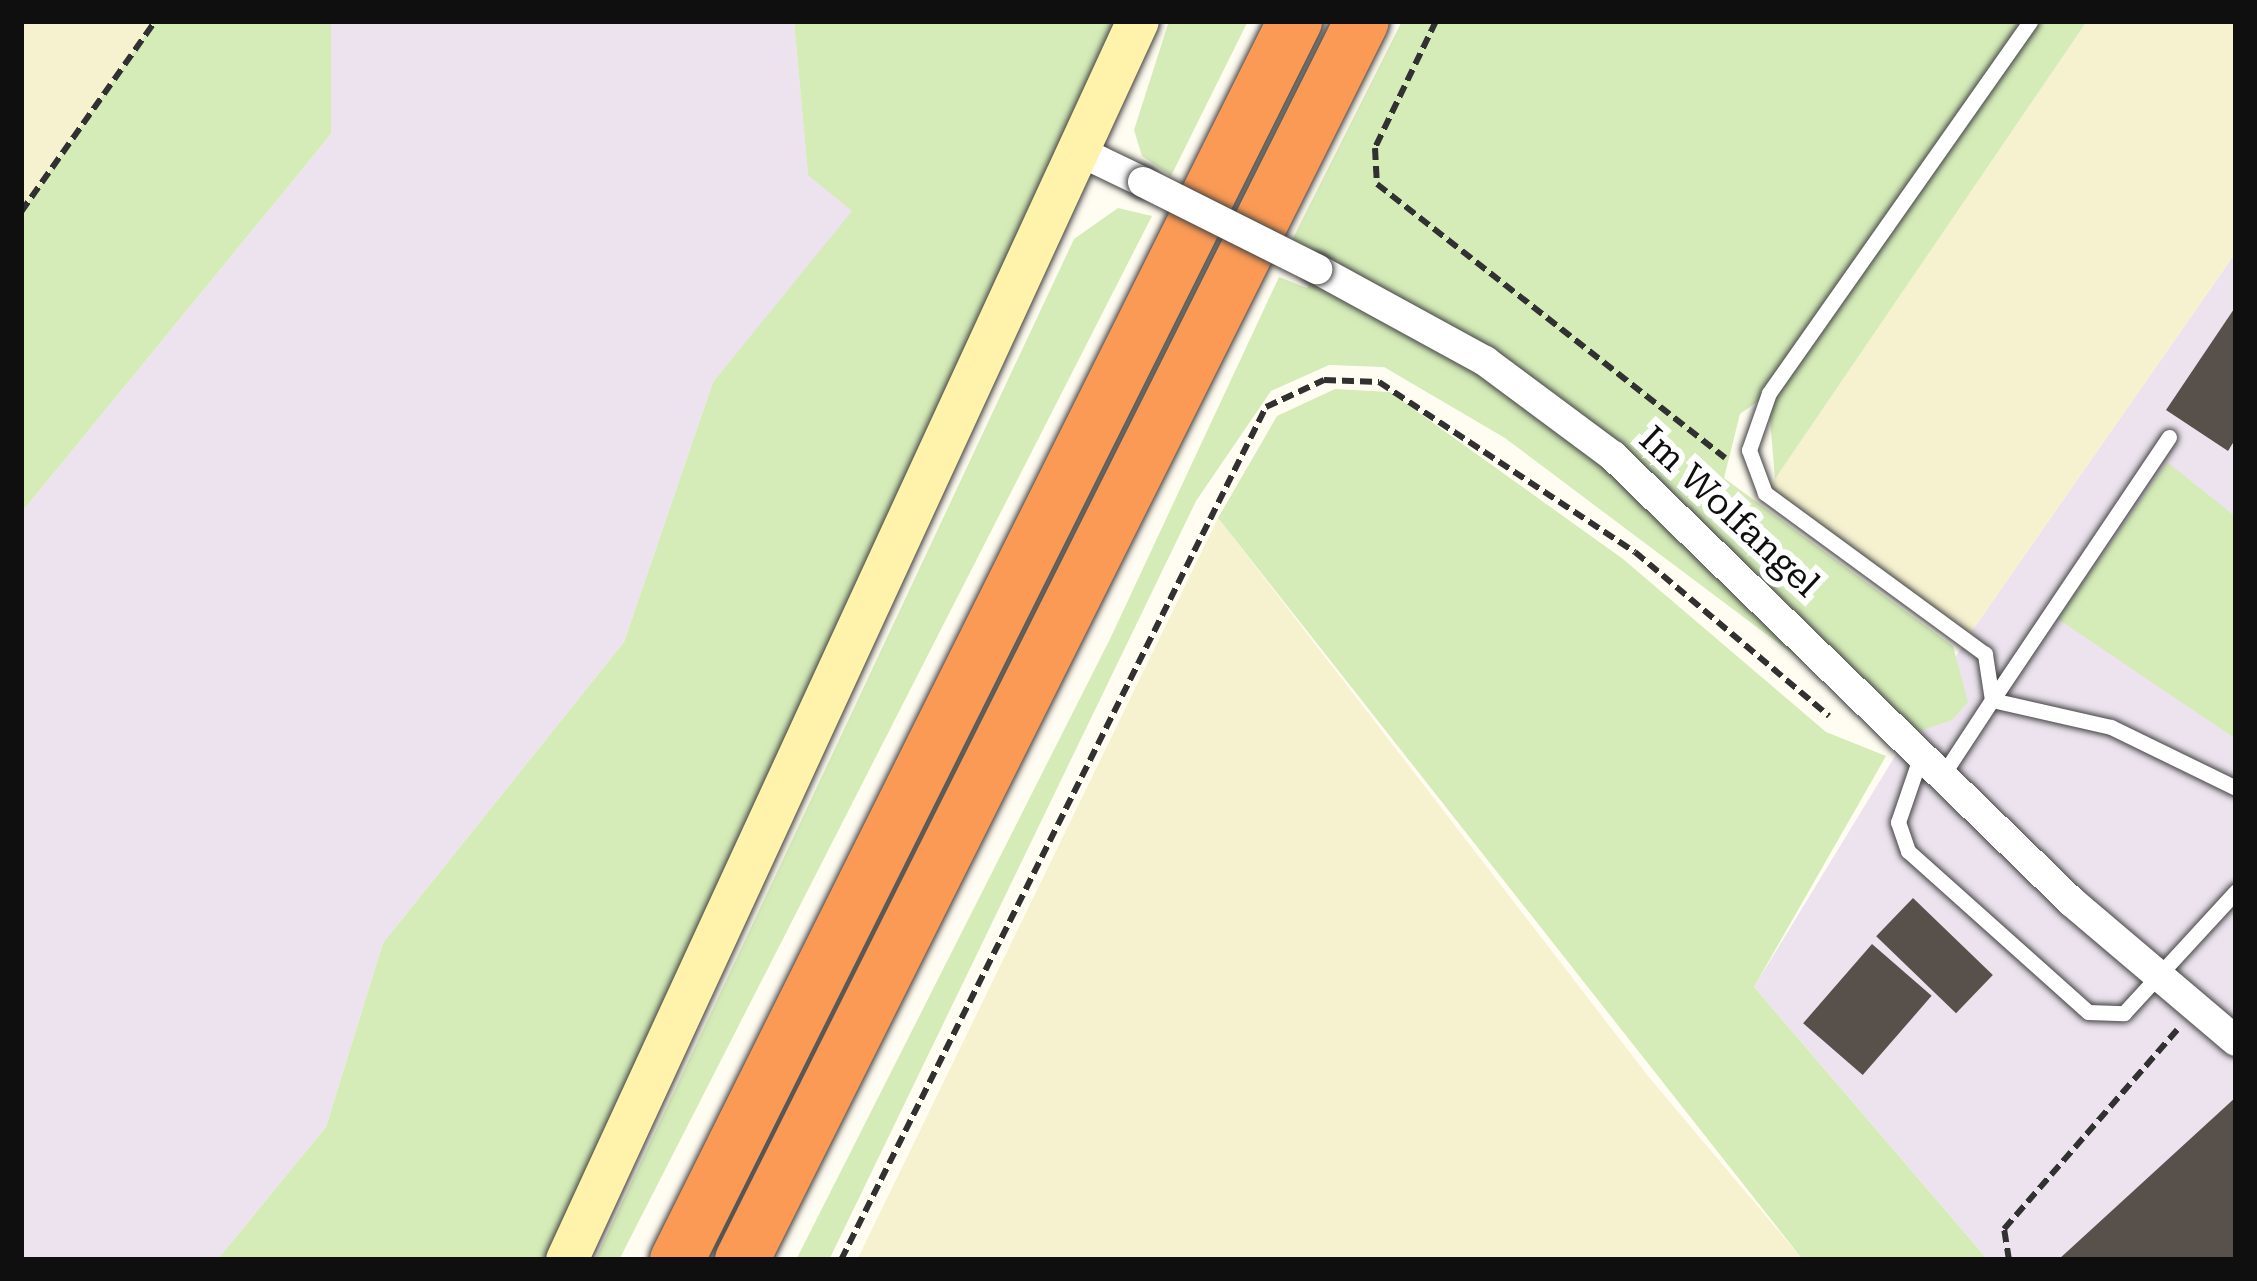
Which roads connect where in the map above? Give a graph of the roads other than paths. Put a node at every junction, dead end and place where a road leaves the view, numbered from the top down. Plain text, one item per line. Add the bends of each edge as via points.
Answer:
1 (1138, 21) edge
2 (1295, 21) edge
3 (1362, 21) edge
4 (2030, 21) edge
5 (1085, 154) junction
6 (2169, 437) dead end
7 (1992, 700) junction
8 (1932, 766) junction
9 (2236, 788) edge
10 (2236, 891) edge
11 (2158, 979) junction
12 (2236, 1041) edge
13 (567, 1260) edge
14 (677, 1260) edge
15 (742, 1260) edge

1 - 5 street
2 - 14 highway
3 - 15 highway
4 - 7 lane via 1769,394 1749,450 1765,494 1969,635 1985,654
5 - 8 street, Im Wolfangel, bridge via 1317,269 1581,429
5 - 13 street
6 - 7 lane
7 - 8 lane
7 - 9 lane via 2110,727
8 - 11 street, Im Wolfangel
8 - 11 lane via 1898,822 1907,851 2088,1012 2124,1013
10 - 11 lane
11 - 12 street, Im Wolfangel

